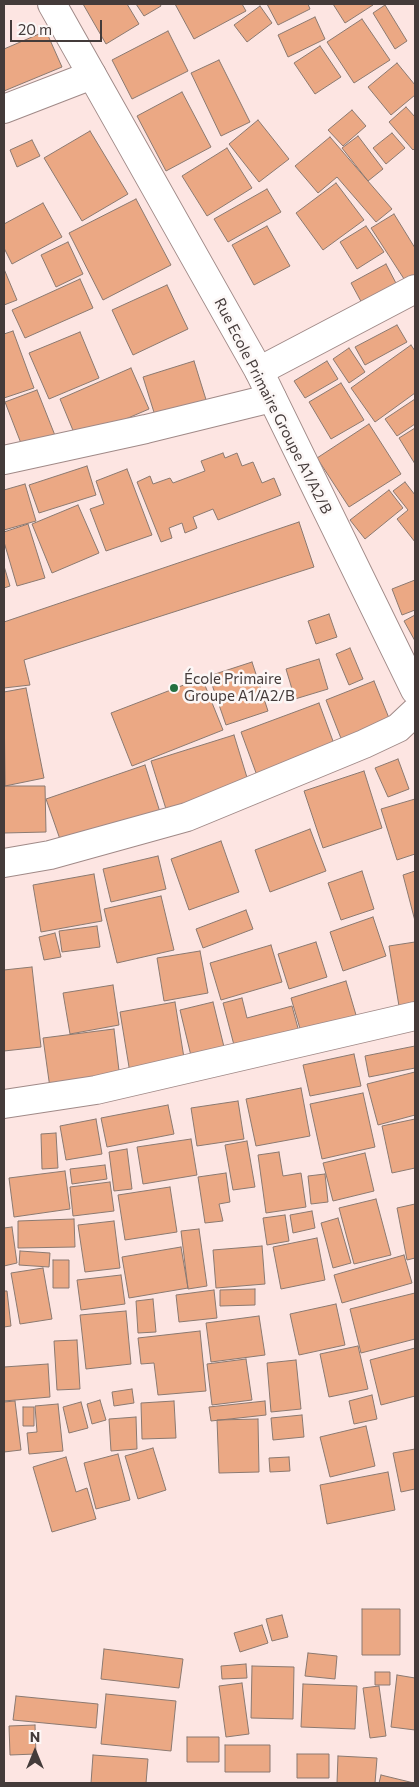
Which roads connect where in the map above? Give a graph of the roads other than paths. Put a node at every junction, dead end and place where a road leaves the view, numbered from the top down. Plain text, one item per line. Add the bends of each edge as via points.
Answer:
1 (52, 4) edge
2 (92, 75) junction
3 (4, 108) edge
4 (415, 289) edge
5 (259, 371) junction
6 (272, 398) junction
7 (4, 460) edge
8 (415, 690) edge
9 (415, 712) edge
10 (4, 863) edge
11 (415, 1016) edge
12 (4, 1104) edge

1 - 2 street, Rue Ecole Primaire Groupe A1/A2/B
2 - 3 street
2 - 5 street, Rue Ecole Primaire Groupe A1/A2/B
4 - 5 street
5 - 6 street, Rue Ecole Primaire Groupe A1/A2/B
6 - 7 street
6 - 8 street, Rue Ecole Primaire Groupe A1/A2/B
9 - 10 street via 398,728 364,744 187,817 50,855
11 - 12 street via 96,1090

